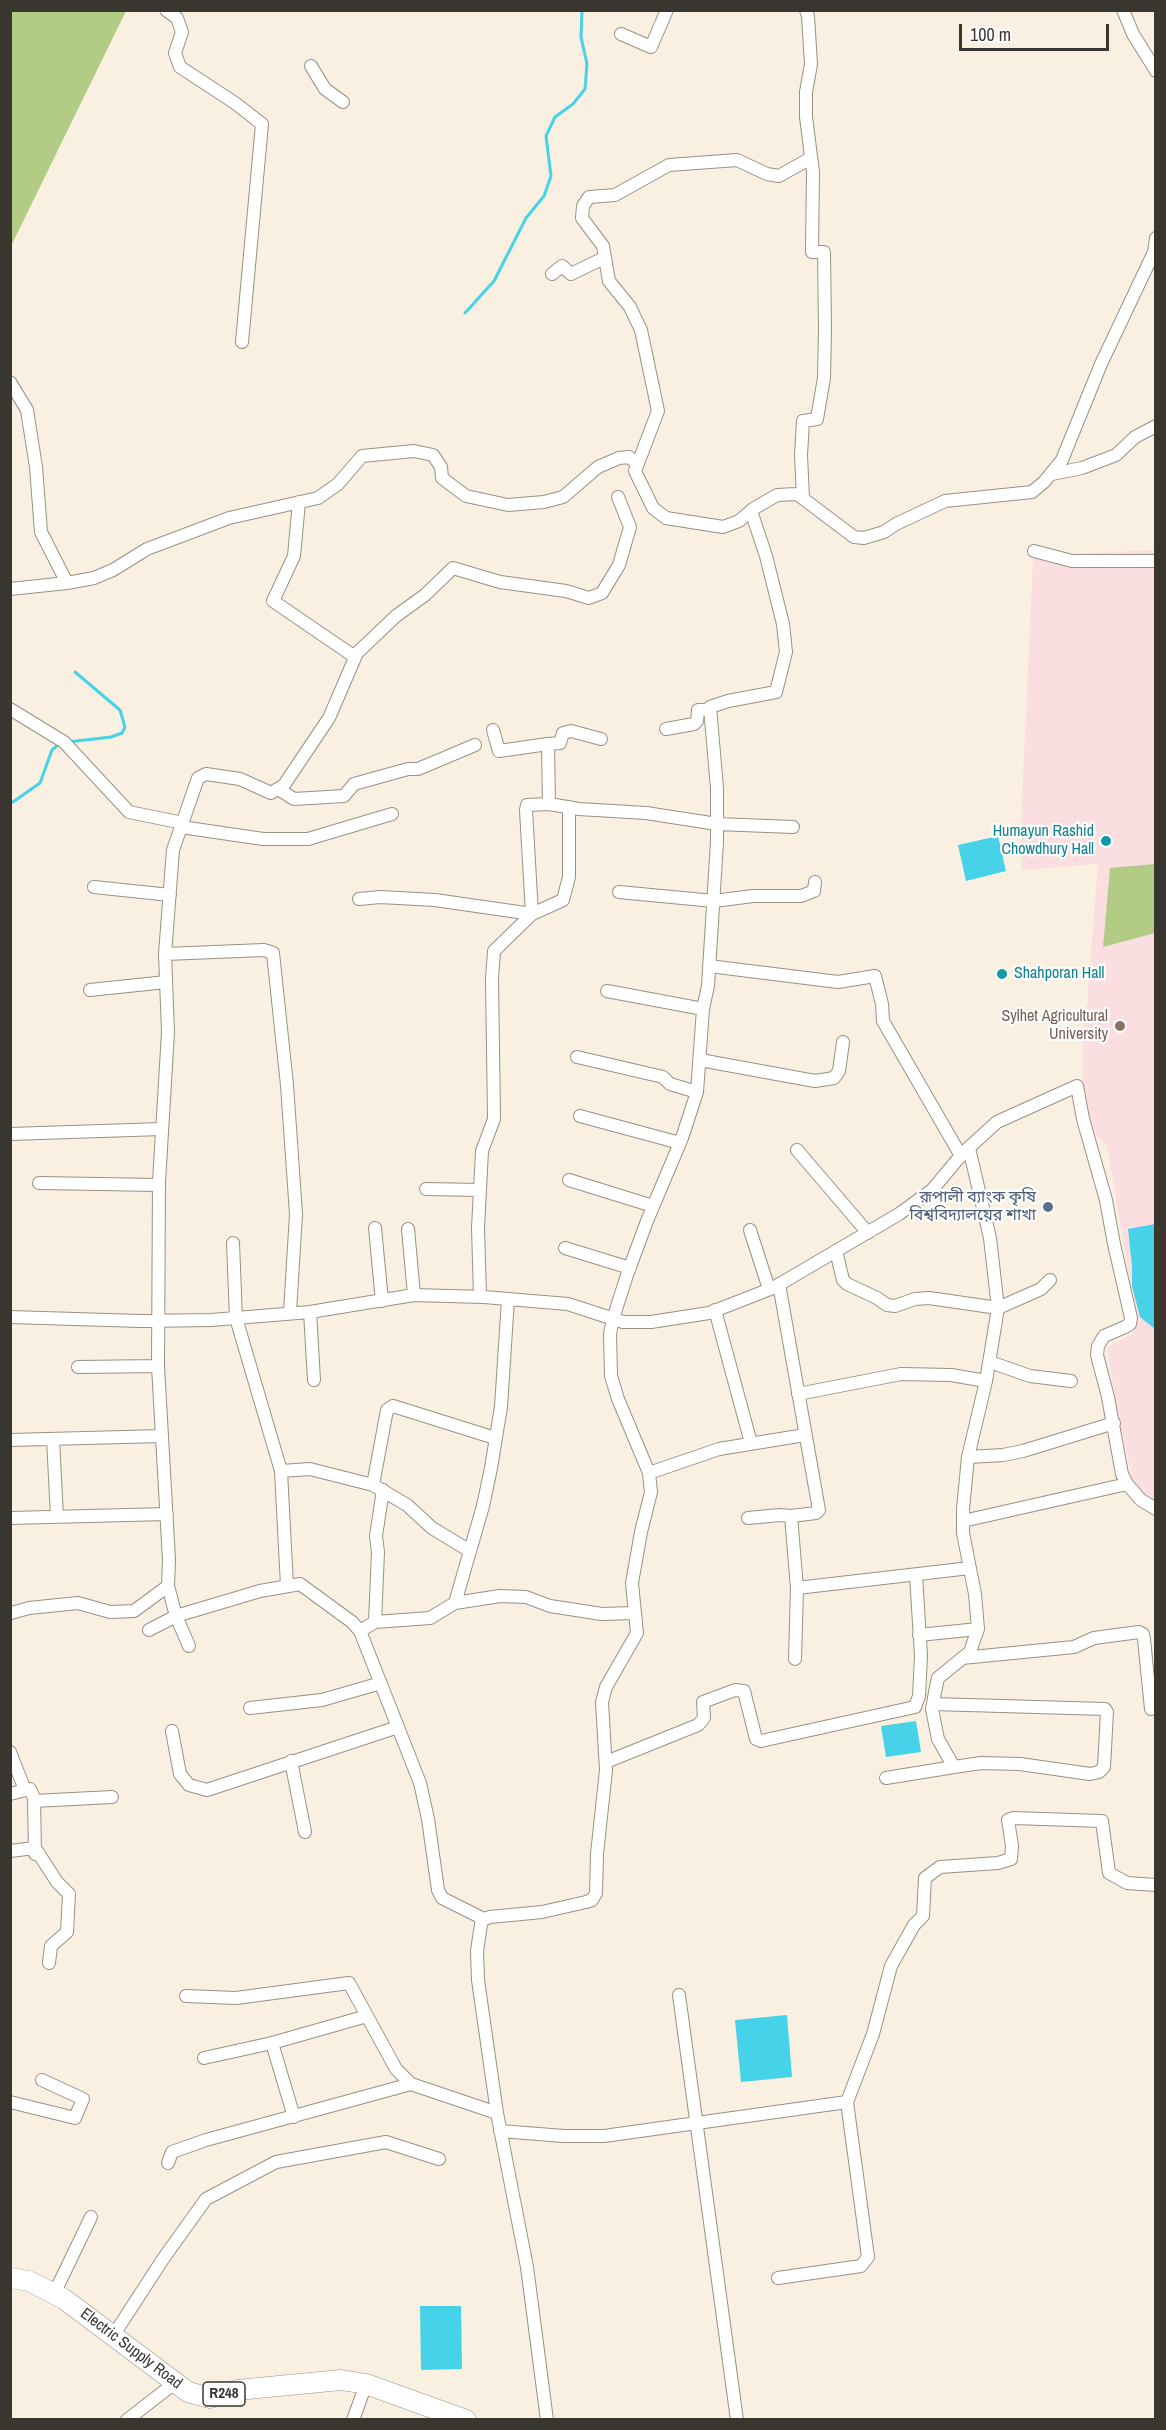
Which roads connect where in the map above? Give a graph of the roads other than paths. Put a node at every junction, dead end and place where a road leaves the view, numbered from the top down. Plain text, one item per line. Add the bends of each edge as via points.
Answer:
1 (166, 10) edge
2 (667, 10) edge
3 (806, 10) edge
4 (1123, 10) edge
5 (621, 34) dead end
6 (311, 66) dead end
7 (1155, 71) edge
8 (343, 102) dead end
9 (811, 158) junction
10 (1155, 238) edge
11 (604, 258) junction
12 (552, 274) dead end
13 (242, 342) dead end
14 (10, 382) edge
15 (1155, 426) edge
16 (637, 464) junction
17 (1052, 474) junction
18 (618, 497) dead end
19 (803, 498) junction
20 (299, 502) junction
21 (751, 511) junction
22 (1034, 550) dead end
23 (1155, 561) edge
24 (67, 583) junction
25 (10, 589) edge
26 (355, 657) junction
27 (10, 709) edge
28 (710, 710) junction
29 (666, 729) dead end
30 (493, 730) dead end
31 (601, 739) dead end
32 (548, 744) junction
33 (475, 745) dead end
34 (278, 789) junction
35 (549, 804) junction
36 (569, 807) junction
37 (392, 814) dead end
38 (717, 824) junction
39 (182, 825) junction
40 (793, 827) dead end
41 (815, 882) dead end
42 (94, 887) dead end
43 (619, 892) dead end
44 (170, 895) junction
45 (359, 899) dead end
46 (714, 901) junction
47 (532, 914) junction
48 (165, 954) junction
49 (709, 966) junction
50 (166, 982) junction
51 (90, 990) dead end
52 (607, 992) dead end
53 (703, 1009) junction
54 (843, 1042) dead end
55 (577, 1057) dead end
56 (700, 1060) junction
57 (697, 1092) junction
58 (580, 1116) dead end
59 (162, 1129) junction
60 (10, 1134) edge
61 (680, 1143) junction
62 (797, 1150) dead end
63 (965, 1152) junction
64 (569, 1180) dead end
65 (39, 1183) dead end
66 (159, 1185) junction
67 (426, 1189) dead end
68 (480, 1191) junction
69 (653, 1206) junction
70 (375, 1228) dead end
71 (408, 1229) dead end
72 (750, 1230) dead end
73 (868, 1233) junction
74 (233, 1243) dead end
75 (565, 1248) dead end
76 (836, 1251) junction
77 (630, 1268) junction
78 (1050, 1280) dead end
79 (774, 1287) junction
80 (414, 1295) junction
81 (480, 1296) junction
82 (508, 1299) junction
83 (382, 1301) junction
84 (998, 1308) junction
85 (715, 1310) junction
86 (290, 1312) junction
87 (310, 1312) junction
88 (10, 1317) edge
89 (236, 1318) junction
90 (613, 1319) junction
91 (157, 1321) junction
92 (990, 1362) junction
93 (158, 1366) junction
94 (78, 1367) dead end
95 (314, 1380) dead end
96 (1071, 1381) dead end
97 (986, 1382) junction
98 (798, 1394) junction
99 (1114, 1423) junction
100 (805, 1435) junction
101 (162, 1436) junction
102 (495, 1438) junction
103 (53, 1439) junction
104 (10, 1440) edge
105 (751, 1443) junction
106 (968, 1457) junction
107 (280, 1471) junction
108 (649, 1473) junction
109 (1126, 1484) junction
110 (378, 1487) junction
111 (1155, 1509) edge
112 (167, 1514) junction
113 (791, 1516) junction
114 (57, 1517) junction
115 (10, 1518) edge
116 (748, 1518) dead end
117 (963, 1521) junction
118 (470, 1551) junction
119 (970, 1568) junction
120 (916, 1575) junction
121 (168, 1586) junction
122 (287, 1586) junction
123 (797, 1588) junction
124 (455, 1603) junction
125 (11, 1613) edge
126 (635, 1613) junction
127 (176, 1616) junction
128 (375, 1622) junction
129 (978, 1629) junction
130 (149, 1630) dead end
131 (360, 1631) junction
132 (919, 1635) junction
133 (189, 1646) dead end
134 (962, 1658) junction
135 (795, 1659) dead end
136 (381, 1683) junction
137 (933, 1704) junction
138 (250, 1708) dead end
139 (1150, 1709) dead end
140 (398, 1727) junction
141 (172, 1731) dead end
142 (10, 1752) edge
143 (291, 1761) junction
144 (606, 1762) junction
145 (954, 1767) junction
146 (886, 1778) dead end
147 (25, 1790) junction
148 (10, 1794) edge
149 (112, 1797) dead end
150 (34, 1801) junction
151 (305, 1832) dead end
152 (10, 1851) edge
153 (35, 1853) junction
154 (1155, 1885) edge
155 (484, 1919) junction
156 (49, 1963) dead end
157 (679, 1995) dead end
158 (186, 1996) dead end
159 (367, 2016) junction
160 (272, 2043) junction
161 (204, 2058) dead end
162 (42, 2080) dead end
163 (411, 2084) junction
164 (10, 2102) edge
165 (847, 2102) junction
166 (496, 2113) junction
167 (294, 2117) junction
168 (697, 2123) junction
169 (500, 2131) junction
170 (439, 2159) dead end
171 (168, 2163) dead end
172 (91, 2217) dead end
173 (10, 2278) edge
174 (778, 2278) dead end
175 (54, 2294) junction
176 (113, 2336) junction
177 (176, 2382) junction
178 (366, 2384) junction
179 (127, 2420) edge
180 (353, 2420) edge
181 (466, 2420) edge
182 (547, 2420) edge
183 (737, 2420) edge

1 - 13 street via 177,18 182,32 175,53 180,67 262,124
2 - 5 street via 651,47
3 - 9 street via 811,64 806,117
4 - 7 street via 1132,34
6 - 8 street via 325,89
9 - 11 street via 779,176 737,160 669,165 615,195 589,197 582,218 603,246
9 - 19 street via 812,252 824,252 825,378 817,419 803,421
10 - 17 street via 1154,252 1101,364 1062,460
11 - 12 street via 571,274 562,266
11 - 16 street via 609,281 630,307 641,330 655,388 658,411
14 - 24 street via 27,410 42,532
15 - 17 street via 1116,454 1082,468
16 - 20 street via 629,457 620,458 598,467 563,498 508,505 466,496 442,478 441,467 433,455 393,452 362,456 331,489 318,498
16 - 21 street via 635,471 653,508 666,518 723,527
17 - 19 street via 1032,492 945,501 864,538 854,537
18 - 26 street via 630,527 619,565 602,593 589,598 500,582 453,568
19 - 21 street via 797,494 777,495
20 - 24 street via 230,518 147,549 94,578
20 - 26 street via 294,556 273,601
21 - 28 street via 783,624 784,667 776,692 728,701 710,706
22 - 23 street via 1072,561
24 - 25 street
26 - 34 street via 329,718
27 - 39 street via 64,742 129,812
28 - 29 street via 698,710 694,724
28 - 38 street
30 - 32 street via 499,751
31 - 32 street via 571,731 563,733 560,743
32 - 35 street
33 - 34 street via 418,769 354,784 344,796 294,799
34 - 39 street via 271,793 240,779 206,774 198,778
35 - 36 street
35 - 47 street via 527,805 526,810
36 - 38 street
36 - 47 street via 569,877 563,900
37 - 39 street via 308,839 263,839
38 - 40 street
38 - 46 street
39 - 44 street via 173,850
41 - 46 street via 814,891 801,896
42 - 44 street
43 - 46 street
44 - 48 street
45 - 47 street via 435,900
46 - 49 street
47 - 68 street via 494,951 494,1119 482,1151
48 - 50 street
48 - 86 street via 264,950 273,953 296,1214
49 - 53 street
49 - 63 street via 838,982 875,976 883,1021
50 - 51 street
50 - 59 street via 168,1032
52 - 53 street
53 - 56 street
54 - 56 street via 839,1071 834,1078 815,1081
55 - 57 street via 663,1077 670,1084
56 - 57 street
57 - 61 street
58 - 61 street
59 - 60 street
59 - 66 street
61 - 69 street
62 - 73 street
63 - 73 street via 932,1190
63 - 84 street via 990,1238
63 - 99 street via 997,1122 1077,1086 1131,1318 1130,1324 1104,1336 1098,1346
64 - 69 street
65 - 66 street
66 - 91 street
67 - 68 street
68 - 81 street
69 - 77 street
70 - 83 street
71 - 80 street
72 - 79 street
73 - 76 street
74 - 89 street
75 - 77 street
76 - 79 street
76 - 84 street via 843,1280 887,1305 929,1298
77 - 90 street
78 - 84 street via 1041,1289
79 - 85 street
79 - 98 street
80 - 81 street
80 - 83 street
81 - 82 street
82 - 90 street via 568,1304
82 - 102 street via 504,1374
83 - 87 street
84 - 92 street
85 - 90 street via 651,1322
85 - 105 street
86 - 87 street
86 - 89 street
87 - 95 street
88 - 91 street
89 - 91 street
89 - 107 street
90 - 108 street via 611,1376
91 - 93 street
92 - 96 street via 1030,1376
92 - 97 street
93 - 94 street
93 - 101 street
97 - 98 street via 951,1375 901,1374
97 - 106 street
98 - 100 street
99 - 106 street via 1023,1451
99 - 109 street
100 - 105 street
100 - 113 street via 819,1512
101 - 103 street
101 - 112 street
102 - 110 street via 393,1406 387,1410
102 - 118 street
103 - 104 street
103 - 114 street
105 - 108 street via 704,1452
106 - 117 street
107 - 110 street via 310,1469
107 - 122 street
108 - 126 street via 651,1492 632,1583
109 - 111 street
109 - 117 street
110 - 118 street
110 - 128 street
112 - 114 street
112 - 121 street
113 - 116 street
113 - 123 street
114 - 115 street
117 - 119 street
118 - 124 street
119 - 120 street
119 - 129 street
120 - 123 street
120 - 132 street
121 - 125 street via 134,1611 110,1612 78,1603
121 - 127 street
122 - 127 street
122 - 131 street via 300,1584
123 - 135 street
124 - 126 street via 500,1596 526,1597 550,1606 602,1614
124 - 128 street via 430,1618
126 - 144 street via 637,1633 606,1687 602,1702
127 - 130 street
127 - 133 street
128 - 131 street
129 - 132 street
129 - 134 street via 970,1652
131 - 136 street
132 - 144 street via 919,1696 915,1707 760,1741 756,1739 744,1691 735,1690 703,1701 704,1718 698,1725
134 - 137 street via 938,1678
134 - 139 street via 1074,1647 1094,1638 1139,1632 1144,1639
136 - 138 street via 322,1700
136 - 140 street
137 - 145 street via 938,1739
137 - 145 street via 1042,1706 1107,1712 1104,1767 1099,1772 1020,1764
140 - 143 street
140 - 155 street via 420,1783 438,1890 442,1898
141 - 143 street via 180,1774 195,1787 207,1790
142 - 147 street
143 - 151 street
144 - 155 street via 596,1893 592,1900 542,1912
145 - 146 street
147 - 148 street
147 - 150 street via 30,1789
149 - 150 street
150 - 153 street
152 - 153 street
153 - 156 street via 69,1894 67,1932 51,1946
154 - 165 street via 1128,1883 1109,1873 1102,1821 1012,1818 1008,1820 1011,1859 940,1867 925,1878 923,1916 891,1966 873,2034
155 - 166 street via 477,1951 478,1980
157 - 168 street
158 - 159 street via 236,1998 349,1983
159 - 160 street
159 - 163 street via 396,2069
160 - 161 street
160 - 167 street
162 - 164 street via 83,2099 75,2118
163 - 166 street
163 - 167 street
165 - 168 street
165 - 174 street via 868,2257 861,2266
166 - 169 street
167 - 171 street via 172,2152
168 - 169 street via 604,2136
168 - 183 street
169 - 182 street via 527,2267
170 - 176 street via 386,2142 276,2162 206,2199
172 - 175 street
173 - 175 main road, Electric Supply Road / R248 via 29,2281
175 - 176 main road, Electric Supply Road / R248
176 - 177 main road, Electric Supply Road / R248
177 - 178 main road, Electric Supply Road / R248 via 188,2392 210,2398 237,2390 341,2380
177 - 179 street
178 - 180 street
178 - 181 main road, Electric Supply Road / R248

